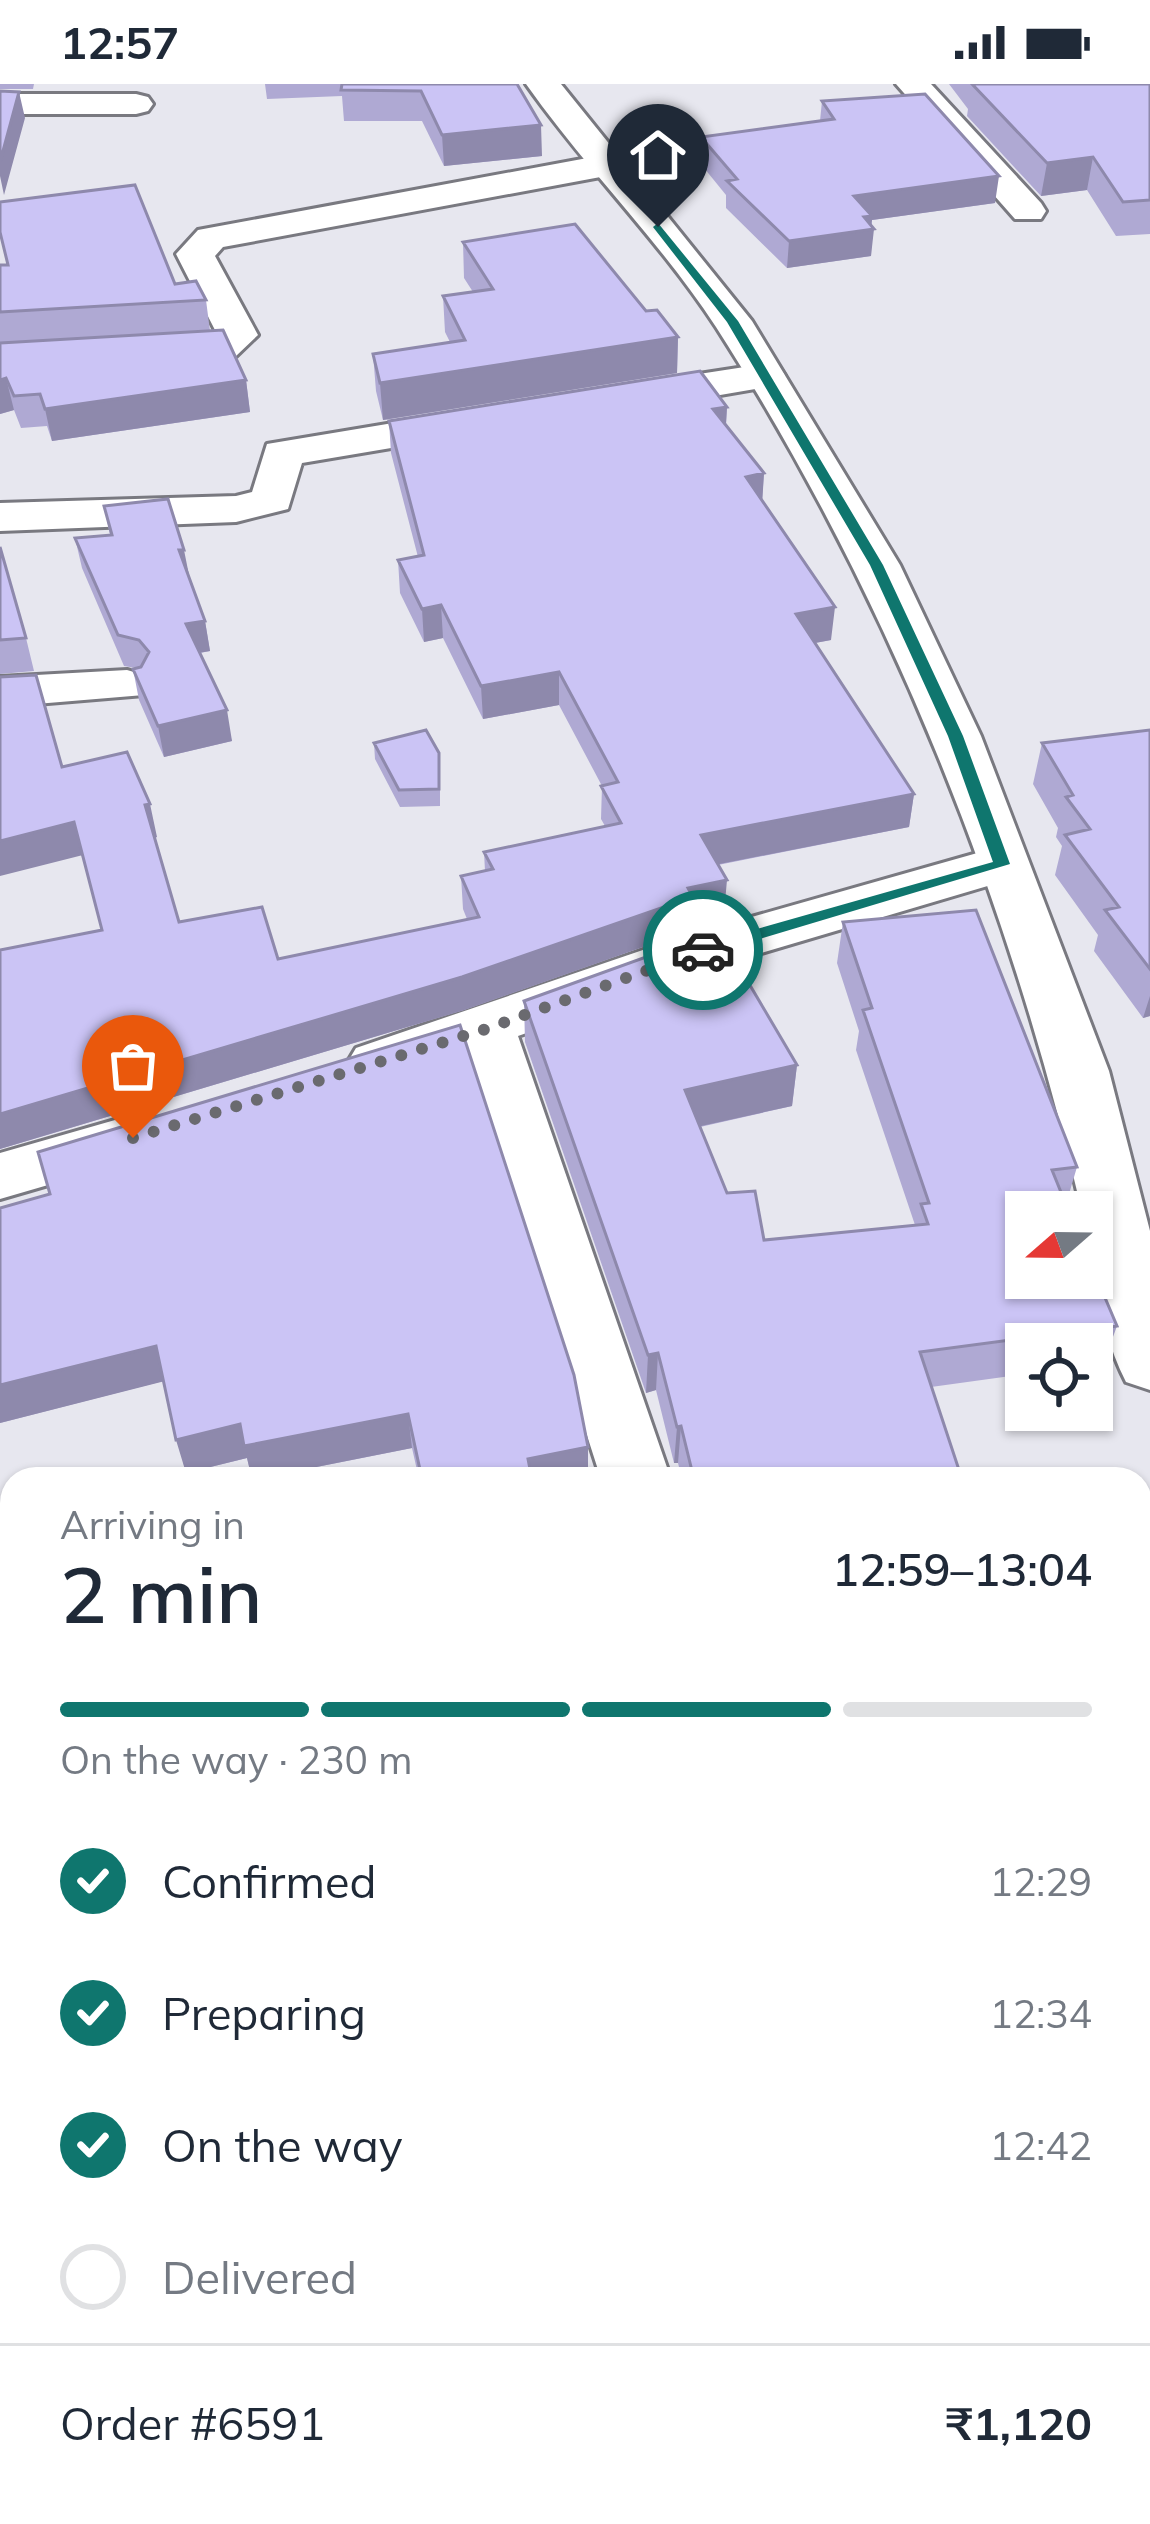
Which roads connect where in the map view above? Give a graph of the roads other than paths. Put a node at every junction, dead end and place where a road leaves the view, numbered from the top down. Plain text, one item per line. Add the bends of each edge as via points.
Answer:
1 (543, 84) edge
2 (914, 84) edge
3 (0, 104) edge
4 (136, 104) dead end
5 (610, 164) junction
6 (1028, 212) dead end
7 (0, 360) edge
8 (764, 376) junction
9 (581, 405) edge
10 (512, 416) edge
11 (0, 517) edge
12 (127, 686) dead end
13 (0, 692) edge
14 (1002, 864) junction
15 (486, 1029) junction
16 (332, 1077) edge
17 (177, 1125) edge
18 (0, 1176) edge
19 (1150, 1363) edge
20 (632, 1467) edge

1 - 5 street
2 - 6 street
3 - 4 street
5 - 7 street via 206,241 195,254 238,335 228,345
5 - 8 street via 732,321
8 - 9 street
8 - 14 street via 877,565 956,736
10 - 11 street via 283,453 272,500 236,508
12 - 13 street
14 - 15 street via 701,951
14 - 19 street via 1079,1071
15 - 16 street
15 - 20 street
17 - 18 street

